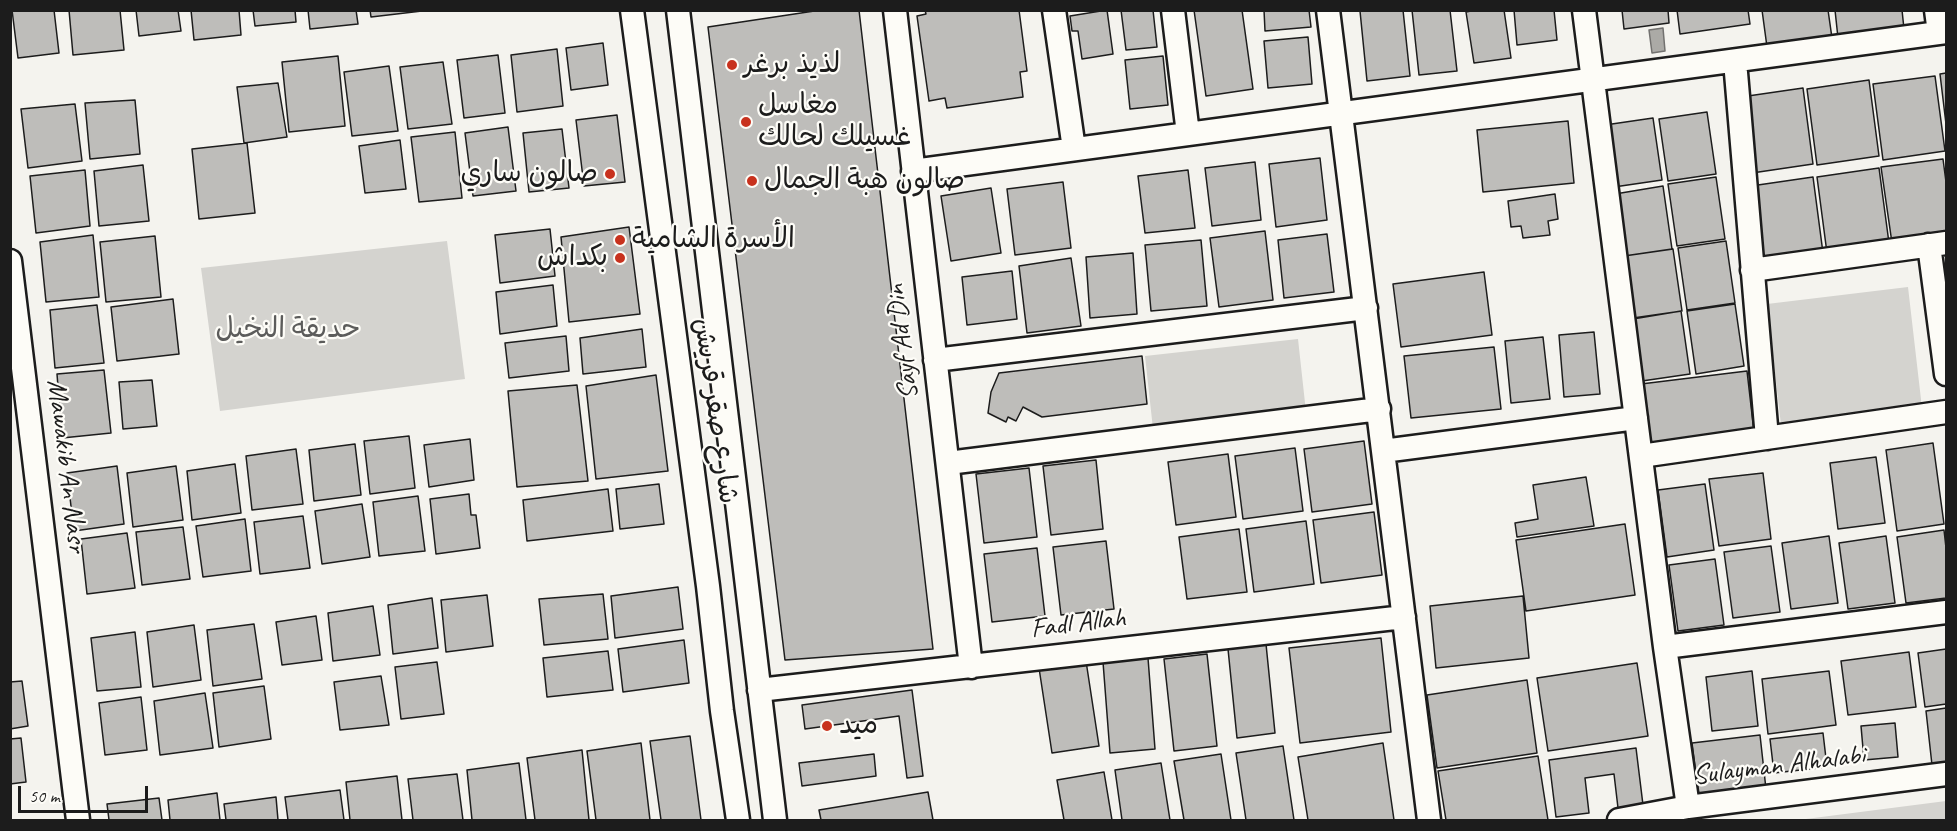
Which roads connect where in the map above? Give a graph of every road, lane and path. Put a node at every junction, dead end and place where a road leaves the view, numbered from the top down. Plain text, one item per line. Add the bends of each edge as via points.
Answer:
1 (632, 10) edge
2 (678, 10) edge
3 (895, 10) edge
4 (1054, 10) edge
5 (1173, 10) edge
6 (1328, 10) edge
7 (1584, 10) edge
8 (1936, 10) edge
9 (1943, 33) edge
10 (1735, 61) junction
11 (1593, 80) junction
12 (1341, 113) junction
13 (1188, 134) junction
14 (1074, 149) junction
15 (913, 171) junction
16 (1938, 244) edge
17 (10, 261) edge
18 (1752, 270) junction
19 (12, 290) edge
20 (1366, 308) junction
21 (936, 360) junction
22 (1947, 374) edge
23 (1379, 409) junction
24 (1947, 412) edge
25 (1636, 418) junction
26 (1767, 438) junction
27 (1383, 451) junction
28 (1641, 456) junction
29 (948, 463) junction
30 (1947, 612) edge
31 (1404, 617) junction
32 (1665, 647) junction
33 (971, 667) junction
34 (759, 690) junction
35 (1947, 774) edge
36 (1688, 807) junction
37 (773, 817) edge
38 (78, 820) edge
39 (739, 820) edge
40 (1429, 820) edge
41 (1619, 820) edge

1 - 39 street, شارع صقر قريش
2 - 34 street, شارع صقر قريش
3 - 15 street, Sayf Ad Din
4 - 14 street
5 - 13 street
6 - 12 street
7 - 11 street
8 - 9 street
9 - 10 street
10 - 11 street
10 - 18 street
11 - 12 street
11 - 25 street
12 - 13 street
12 - 20 street
13 - 14 street
14 - 15 street
15 - 21 street, Sayf Ad Din
16 - 18 street
16 - 22 street
17 - 19 street, Mawakib An Nasr
18 - 26 street
19 - 38 street, Mawakib An Nasr
20 - 21 street
20 - 23 street
21 - 29 street, Sayf Ad Din
23 - 27 street
23 - 29 street
24 - 26 street
25 - 27 street
25 - 28 street
26 - 28 street
27 - 31 street
28 - 32 street
29 - 33 street, Sayf Ad Din
30 - 32 street
31 - 33 street, Fadl Allah
31 - 40 street
32 - 36 street
33 - 34 street, Fadl Allah
34 - 37 street, شارع صقر قريش
35 - 36 street, Sulayman Alhalabi
36 - 41 street, Sulayman Alhalabi

